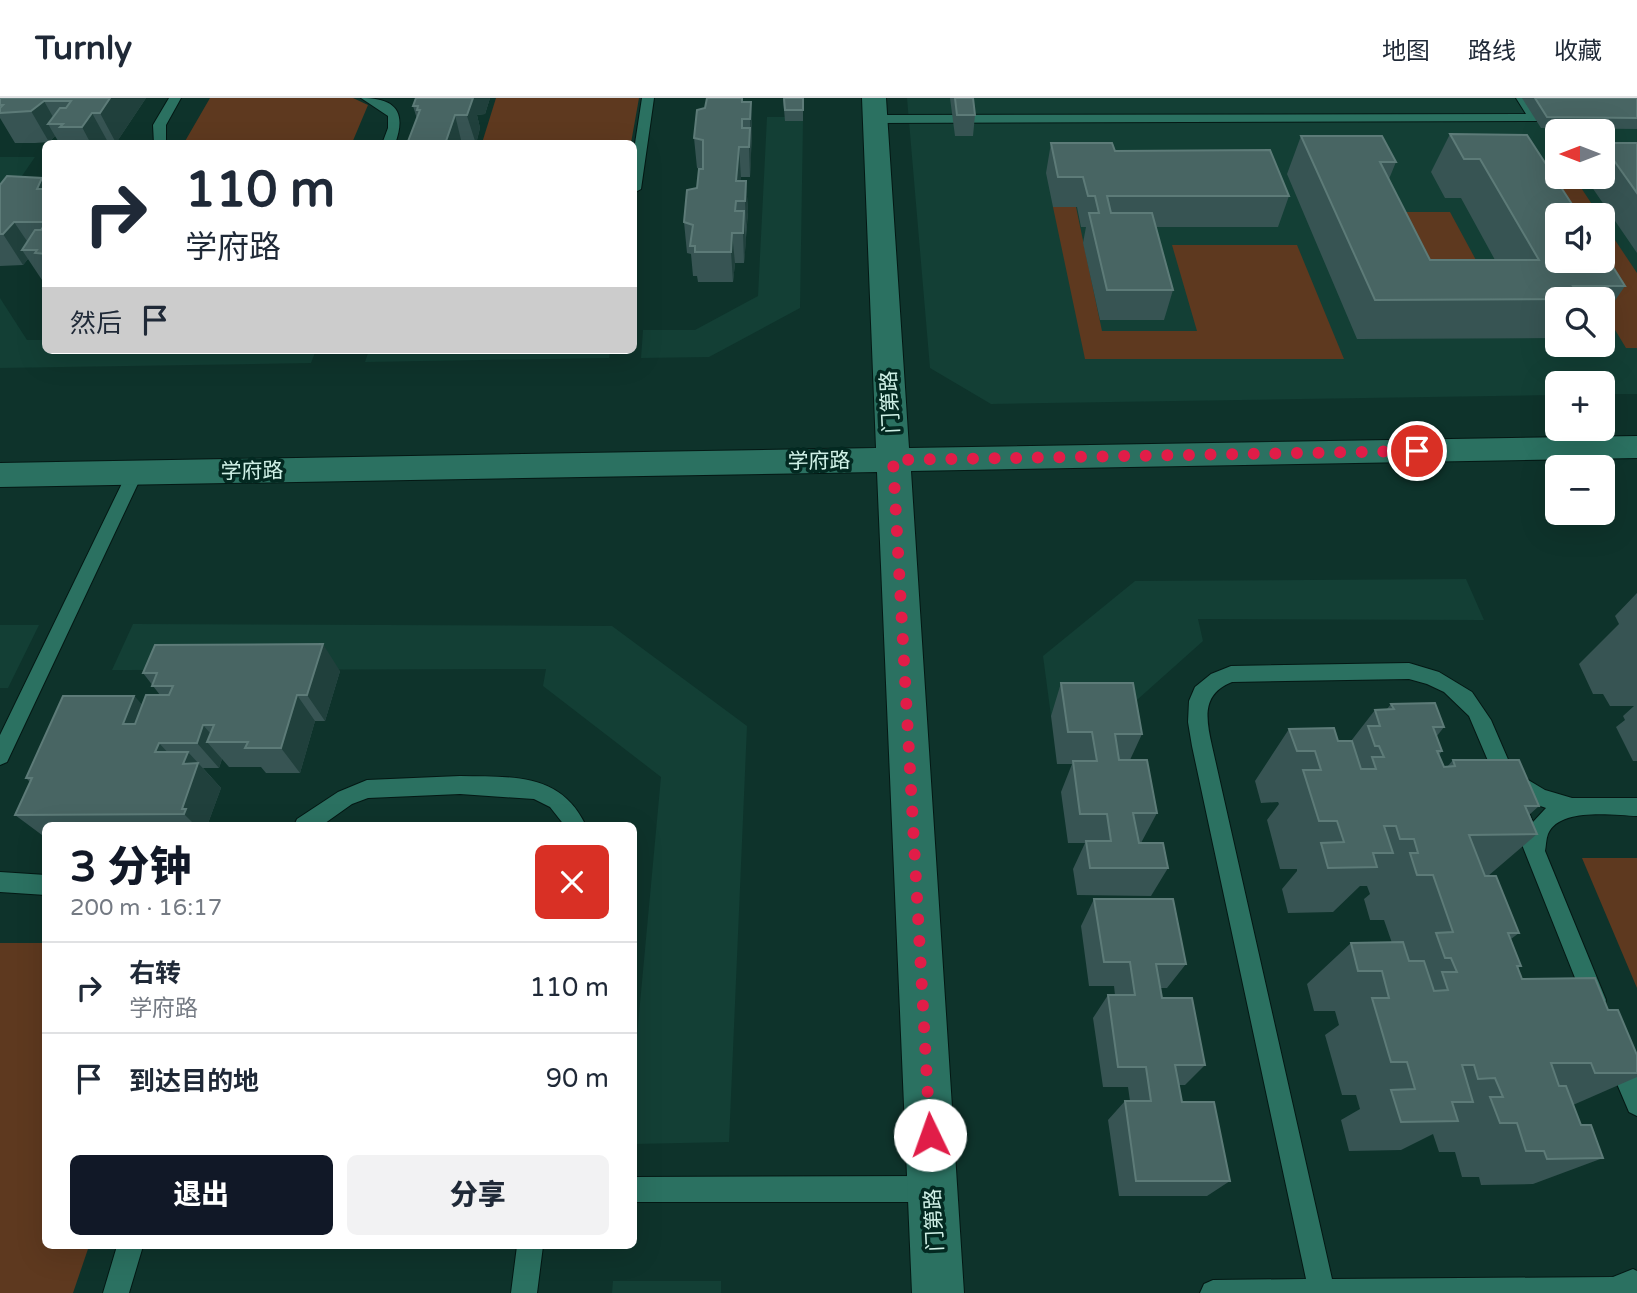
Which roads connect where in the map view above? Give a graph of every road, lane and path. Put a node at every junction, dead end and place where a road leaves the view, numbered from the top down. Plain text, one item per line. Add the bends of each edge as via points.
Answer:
1 (175, 98) edge
2 (367, 98) edge
3 (648, 98) edge
4 (1521, 98) edge
5 (874, 109) edge
6 (159, 140) edge
7 (390, 140) edge
8 (637, 170) edge
9 (1637, 447) edge
10 (893, 460) junction
11 (135, 473) junction
12 (0, 475) edge
13 (0, 756) edge
14 (1498, 761) junction
15 (1571, 807) junction
16 (1637, 807) edge
17 (310, 822) edge
18 (574, 822) edge
19 (1535, 851) junction
20 (5, 885) edge
21 (42, 885) edge
22 (1602, 1017) edge
23 (1612, 1042) edge
24 (1637, 1104) edge
25 (637, 1189) edge
26 (933, 1189) junction
27 (129, 1249) edge
28 (530, 1249) edge
29 (541, 1249) edge
30 (1633, 1283) edge
31 (524, 1289) edge
32 (1533, 1292) edge
33 (116, 1293) edge
34 (938, 1293) edge
35 (1213, 1293) edge
36 (1322, 1293) edge

1 - 6 lane via 159,124
2 - 7 lane via 394,116
3 - 8 lane
4 - 5 lane via 1535,118
5 - 10 street, 门第路
9 - 10 street, 学府路
10 - 11 street, 学府路
10 - 26 street, 门第路
11 - 12 street, 学府路
11 - 13 lane
14 - 15 lane via 1522,788
14 - 19 lane
14 - 36 lane via 1479,713 1468,699 1436,677 1409,671 1231,674 1215,678 1199,699 1195,713 1199,735
15 - 16 lane
15 - 19 lane via 1545,817
17 - 18 lane via 367,789 519,786 548,794
19 - 22 lane
20 - 21 lane
23 - 24 lane
25 - 26 lane
26 - 34 street, 门第路
27 - 33 lane
28 - 31 lane
29 - 31 lane
30 - 32 lane via 1613,1290
32 - 36 lane
35 - 36 lane

